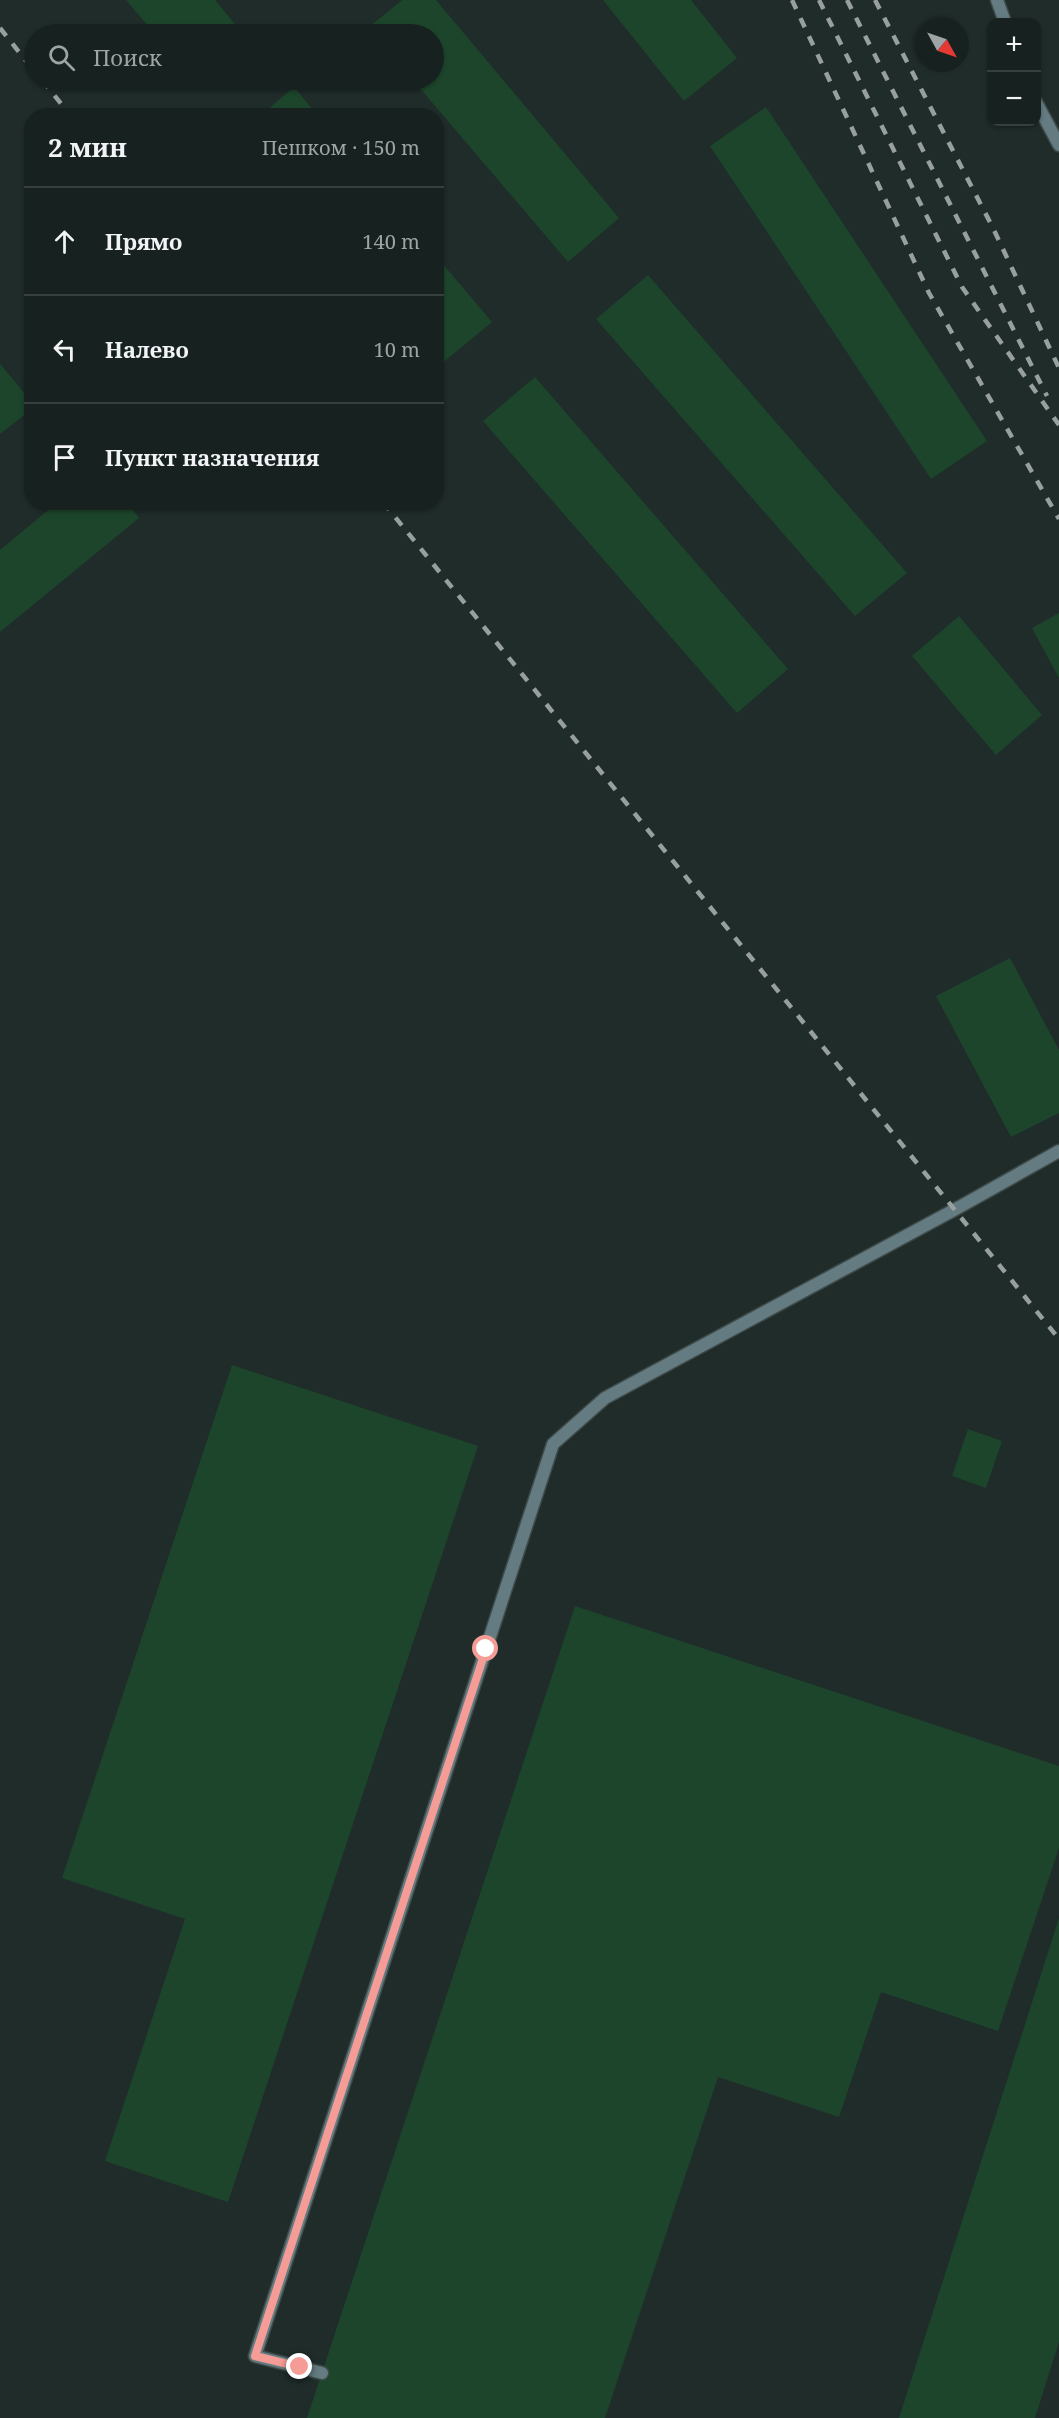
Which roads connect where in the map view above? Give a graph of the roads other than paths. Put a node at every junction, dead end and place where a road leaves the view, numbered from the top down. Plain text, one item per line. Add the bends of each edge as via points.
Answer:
1 (997, 0) edge
2 (1004, 18) edge
3 (1041, 111) edge
4 (1059, 145) edge
5 (1059, 1151) edge
6 (322, 2373) dead end

1 - 2 lane
3 - 4 lane
5 - 6 lane via 605,1398 553,1444 255,2356

